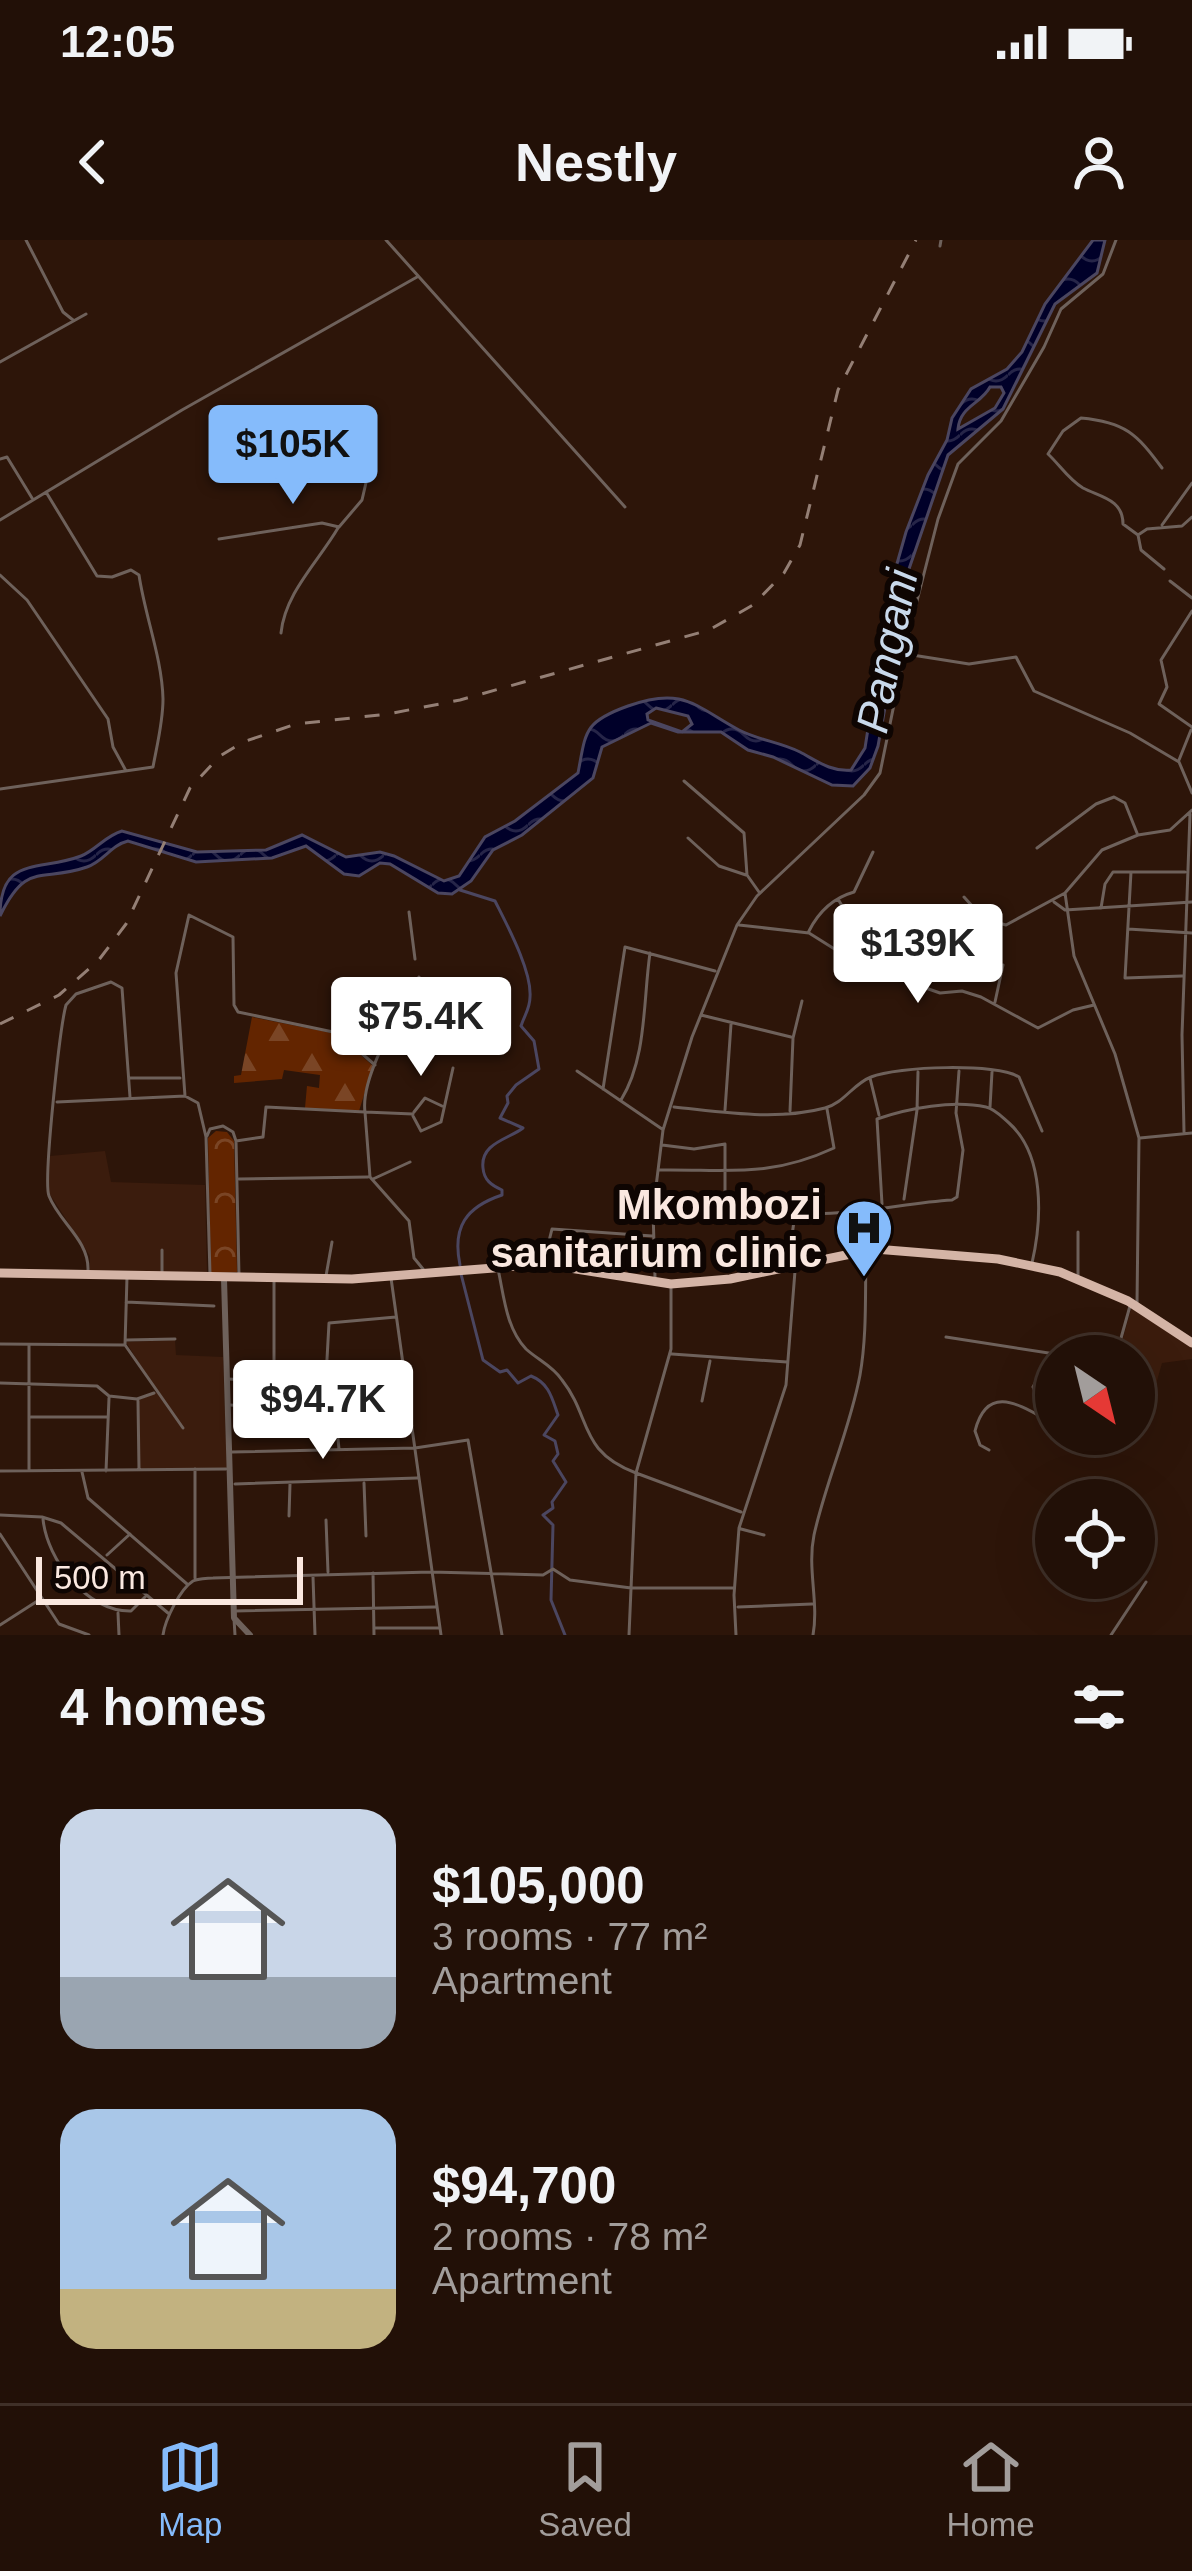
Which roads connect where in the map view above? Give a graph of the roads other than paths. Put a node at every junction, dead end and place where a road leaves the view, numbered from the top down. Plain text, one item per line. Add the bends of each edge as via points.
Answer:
1 (26, 240) edge
2 (386, 240) edge
3 (1116, 240) edge
4 (417, 277) junction
5 (86, 314) dead end
6 (75, 322) junction
7 (0, 362) edge
8 (0, 449) edge
9 (3, 458) edge
10 (1162, 469) dead end
11 (368, 474) dead end
12 (1192, 483) edge
13 (46, 492) junction
14 (33, 500) junction
15 (625, 507) dead end
16 (1192, 517) edge
17 (0, 520) edge
18 (339, 526) junction
19 (1161, 526) junction
20 (1138, 536) junction
21 (219, 539) dead end
22 (1165, 569) dead end
23 (0, 575) edge
24 (1170, 581) dead end
25 (1192, 598) edge
26 (1192, 611) edge
27 (281, 633) dead end
28 (905, 654) junction
29 (1192, 727) edge
30 (1179, 762) junction
31 (126, 771) junction
32 (684, 781) dead end
33 (0, 789) edge
34 (1192, 793) edge
35 (1191, 812) edge
36 (1138, 835) junction
37 (688, 838) dead end
38 (1037, 848) dead end
39 (873, 852) dead end
40 (1131, 872) junction
41 (1186, 872) junction
42 (747, 875) junction
43 (760, 893) junction
44 (1065, 893) junction
45 (838, 897) junction
46 (964, 897) dead end
47 (1053, 901) junction
48 (1188, 902) edge
49 (1129, 907) junction
50 (1101, 908) junction
51 (1065, 910) junction
52 (410, 912) dead end
53 (737, 925) junction
54 (1128, 929) junction
55 (808, 933) junction
56 (1188, 933) edge
57 (650, 951) junction
58 (415, 959) dead end
59 (1003, 965) dead end
60 (880, 970) junction
61 (717, 972) junction
62 (1184, 976) junction
63 (419, 977) dead end
64 (1189, 992) edge
65 (802, 1001) dead end
66 (995, 1003) junction
67 (1094, 1005) junction
68 (701, 1015) junction
69 (731, 1022) junction
70 (793, 1038) junction
71 (375, 1065) junction
72 (453, 1068) dead end
73 (917, 1070) junction
74 (958, 1070) junction
75 (992, 1070) junction
76 (577, 1071) dead end
77 (870, 1077) junction
78 (128, 1078) junction
79 (182, 1078) junction
80 (603, 1089) junction
81 (185, 1096) junction
82 (130, 1097) junction
83 (621, 1100) junction
84 (56, 1102) junction
85 (957, 1104) junction
86 (670, 1107) junction
87 (827, 1107) junction
88 (445, 1108) junction
89 (990, 1108) junction
90 (917, 1110) junction
91 (365, 1112) junction
92 (725, 1112) junction
93 (790, 1113) junction
94 (413, 1114) junction
95 (879, 1117) junction
96 (663, 1130) junction
97 (1042, 1130) dead end
98 (1184, 1132) junction
99 (1192, 1133) edge
100 (206, 1137) junction
101 (1139, 1138) junction
102 (236, 1141) junction
103 (662, 1145) junction
104 (410, 1162) dead end
105 (658, 1170) junction
106 (727, 1171) junction
107 (370, 1178) junction
108 (238, 1179) junction
109 (903, 1203) junction
110 (654, 1204) junction
111 (882, 1205) junction
112 (724, 1210) junction
113 (795, 1212) junction
114 (1078, 1232) dead end
115 (654, 1236) junction
116 (332, 1242) dead end
117 (162, 1250) dead end
118 (866, 1250) junction
119 (544, 1264) junction
120 (791, 1264) junction
121 (1031, 1265) junction
122 (498, 1267) junction
123 (422, 1273) junction
124 (0, 1274) edge
125 (127, 1275) junction
126 (88, 1276) junction
127 (162, 1276) junction
128 (224, 1276) junction
129 (239, 1276) junction
130 (390, 1276) junction
131 (210, 1277) junction
132 (274, 1277) junction
133 (326, 1278) junction
134 (1078, 1279) junction
135 (655, 1284) junction
136 (671, 1284) junction
137 (126, 1302) junction
138 (214, 1306) dead end
139 (1134, 1306) junction
140 (397, 1317) junction
141 (1124, 1335) edge
142 (946, 1337) dead end
143 (175, 1339) dead end
144 (125, 1342) junction
145 (1192, 1342) edge
146 (0, 1344) edge
147 (29, 1345) junction
148 (1035, 1351) edge
149 (670, 1353) junction
150 (710, 1359) junction
151 (790, 1363) junction
152 (405, 1376) junction
153 (226, 1379) junction
154 (326, 1379) junction
155 (274, 1381) junction
156 (0, 1383) edge
157 (29, 1384) junction
158 (155, 1392) junction
159 (109, 1396) junction
160 (137, 1399) junction
161 (702, 1401) dead end
162 (228, 1405) junction
163 (269, 1407) junction
164 (1035, 1413) edge
165 (367, 1416) dead end
166 (29, 1418) junction
167 (107, 1418) junction
168 (335, 1419) junction
169 (183, 1427) dead end
170 (267, 1428) dead end
171 (415, 1448) junction
172 (339, 1449) junction
173 (989, 1450) dead end
174 (230, 1453) junction
175 (195, 1468) junction
176 (229, 1469) junction
177 (139, 1470) junction
178 (0, 1471) edge
179 (106, 1471) junction
180 (29, 1472) junction
181 (82, 1472) junction
182 (636, 1473) junction
183 (418, 1478) junction
184 (364, 1481) junction
185 (290, 1482) junction
186 (230, 1484) junction
187 (742, 1512) junction
188 (0, 1515) edge
189 (290, 1516) dead end
190 (42, 1517) junction
191 (326, 1520) dead end
192 (739, 1528) junction
193 (0, 1534) edge
194 (130, 1534) junction
195 (764, 1535) dead end
196 (365, 1536) dead end
197 (106, 1557) junction
198 (431, 1572) junction
199 (373, 1573) junction
200 (493, 1573) junction
201 (313, 1574) junction
202 (328, 1574) junction
203 (233, 1577) junction
204 (195, 1580) junction
205 (188, 1585) junction
206 (631, 1588) junction
207 (734, 1588) junction
208 (148, 1594) junction
209 (40, 1599) junction
210 (1135, 1599) edge
211 (814, 1604) junction
212 (436, 1607) junction
213 (734, 1607) junction
214 (314, 1610) junction
215 (373, 1610) junction
216 (118, 1611) junction
217 (234, 1614) junction
218 (170, 1615) junction
219 (0, 1625) edge
220 (374, 1628) junction
221 (440, 1628) junction
222 (407, 1632) edge
223 (87, 1635) edge
224 (119, 1635) edge
225 (163, 1635) edge
226 (235, 1635) edge
227 (250, 1635) edge
228 (315, 1635) edge
229 (374, 1635) edge
230 (441, 1635) edge
231 (502, 1635) edge
232 (629, 1635) edge
233 (736, 1635) edge
234 (813, 1635) edge
235 (1111, 1635) edge

1 - 6 street
2 - 4 street
3 - 28 street via 1103,274 1061,309 1001,421 958,464
4 - 13 street
4 - 15 street
5 - 6 street
6 - 7 street
8 - 9 street
9 - 14 street
10 - 20 street via 1139,437 1106,421 1081,418 1048,454 1121,510
11 - 18 street via 362,500
12 - 19 street
13 - 14 street
13 - 31 street via 97,576 139,575 163,699 153,767
14 - 17 street
16 - 19 street
18 - 21 street
18 - 27 street via 292,594
19 - 20 street
20 - 22 street via 1141,550
23 - 31 street via 27,600 108,719
24 - 25 street
26 - 29 street via 1161,660 1167,687 1159,704
28 - 30 street via 969,664 1013,656 1034,691
28 - 43 street via 880,773
29 - 30 street
30 - 34 street
31 - 33 street
32 - 42 street via 744,833
35 - 36 street via 1170,830
35 - 41 street
36 - 38 street via 1125,803 1114,797
36 - 44 street via 1102,850
37 - 42 street via 719,866
39 - 45 street via 854,892
40 - 41 street
40 - 49 street
40 - 50 street via 1110,875
41 - 48 street
42 - 43 street
43 - 53 street
44 - 47 street
44 - 51 street
45 - 55 street
45 - 60 street
46 - 47 street via 998,925
47 - 51 street
48 - 49 street
48 - 56 street
49 - 50 street
49 - 54 street
50 - 51 street
51 - 67 street
52 - 58 street
53 - 55 street
53 - 61 street
54 - 56 street
54 - 62 street via 1125,978
55 - 60 street
56 - 62 street
57 - 61 street
57 - 80 street via 626,946 622,954
57 - 83 street via 640,1040
59 - 66 street
60 - 66 street via 940,994 962,991
61 - 68 street
62 - 64 street
63 - 71 street
64 - 98 street
65 - 70 street
66 - 67 street via 1038,1028
67 - 101 street
68 - 69 street
68 - 86 street
69 - 70 street
69 - 92 street
70 - 93 street
71 - 79 street via 338,1033 238,1012 233,938 189,916 176,973
71 - 91 street
72 - 88 street
73 - 74 street
73 - 77 street
73 - 90 street
74 - 75 street
74 - 85 street
75 - 89 street
75 - 97 street via 1019,1077
76 - 80 street
77 - 87 street
77 - 95 street
78 - 79 street
78 - 82 street
78 - 84 street via 122,988 111,982 66,1005
79 - 81 street
80 - 83 street
81 - 82 street
81 - 100 street via 198,1103
82 - 84 street
83 - 96 street
84 - 126 street via 48,1194 89,1256
85 - 89 street
85 - 90 street
85 - 109 street via 957,1197
86 - 92 street
86 - 96 street
87 - 93 street
87 - 106 street via 834,1148 784,1168
88 - 94 street via 428,1097
88 - 94 street via 428,1130 416,1127
89 - 121 street via 1030,1152 1039,1235
90 - 95 street
90 - 109 street
91 - 94 street
91 - 102 street via 266,1107 263,1137
91 - 107 street
92 - 93 street
95 - 111 street
96 - 103 street
98 - 99 street
98 - 101 street
100 - 102 street via 223,1126
100 - 131 street
101 - 139 street
102 - 108 street
103 - 105 street
103 - 106 street via 725,1144
104 - 107 street
105 - 106 street
105 - 110 street
106 - 112 street
107 - 108 street
107 - 123 street via 409,1221
108 - 129 street
109 - 111 street
110 - 112 street
110 - 115 street
111 - 113 street
112 - 113 street
113 - 120 street
114 - 134 street
115 - 119 street via 552,1228
115 - 135 street
116 - 133 street
117 - 127 street
118 - 120 highway
118 - 121 highway
118 - 211 street via 865,1342 814,1536
119 - 122 highway
119 - 135 highway
120 - 136 highway
120 - 151 street
121 - 134 highway
122 - 123 highway
122 - 182 street via 524,1347 565,1382 584,1432 605,1456
123 - 130 highway
124 - 126 highway
125 - 126 highway
125 - 127 highway
125 - 137 street
127 - 131 highway
128 - 129 highway
128 - 131 highway
128 - 153 street
129 - 132 highway
130 - 133 highway
130 - 140 street
132 - 133 highway
132 - 155 street
134 - 139 highway
135 - 136 highway
136 - 149 street
137 - 138 street
137 - 144 street
139 - 141 street
139 - 145 highway
140 - 152 street
140 - 154 street via 328,1323
142 - 148 street
143 - 144 street
144 - 147 street
144 - 158 street
146 - 147 street
147 - 157 street
149 - 150 street
149 - 182 street
150 - 151 street
150 - 161 street
151 - 187 street
152 - 154 street
152 - 171 street
153 - 155 street
153 - 162 street
154 - 155 street
155 - 163 street
156 - 157 street
157 - 159 street via 97,1386
157 - 166 street
158 - 160 street
158 - 169 street
159 - 160 street
159 - 167 street
160 - 177 street
162 - 163 street
162 - 174 street
163 - 168 street
163 - 170 street
164 - 173 street via 1004,1400 986,1410 975,1432
165 - 168 street
166 - 167 street
166 - 180 street
167 - 179 street
168 - 172 street
171 - 172 street
171 - 183 street
171 - 200 street via 468,1440
172 - 174 street
174 - 176 street
175 - 176 street
175 - 177 street
175 - 204 street
176 - 186 street
177 - 179 street
178 - 180 street
179 - 181 street
180 - 181 street
181 - 194 street via 88,1498
182 - 187 street
182 - 206 street
183 - 184 street
183 - 198 street
184 - 185 street
184 - 196 street
185 - 186 street
185 - 189 street
186 - 203 street
187 - 192 street
188 - 190 street
190 - 197 street
190 - 216 street via 49,1545 78,1589
191 - 202 street
192 - 195 street
192 - 207 street
193 - 209 street
194 - 197 street
194 - 205 street
197 - 208 street
198 - 199 street
198 - 200 street
198 - 212 street
199 - 202 street
199 - 215 street
200 - 206 street via 560,1569 570,1580
200 - 231 street
201 - 202 street
201 - 203 street
201 - 214 street
203 - 204 street
203 - 217 street
204 - 205 street
205 - 218 street
206 - 207 street
206 - 232 street
207 - 213 street
208 - 216 street via 131,1611
208 - 218 street
209 - 219 street
209 - 223 street via 59,1624
210 - 235 street
211 - 213 street
211 - 234 street
212 - 215 street
212 - 221 street
213 - 233 street
214 - 215 street
214 - 217 street
214 - 228 street
215 - 220 street
216 - 224 street
217 - 226 street
217 - 227 street
218 - 225 street
220 - 222 street
220 - 229 street
221 - 222 street
221 - 230 street

